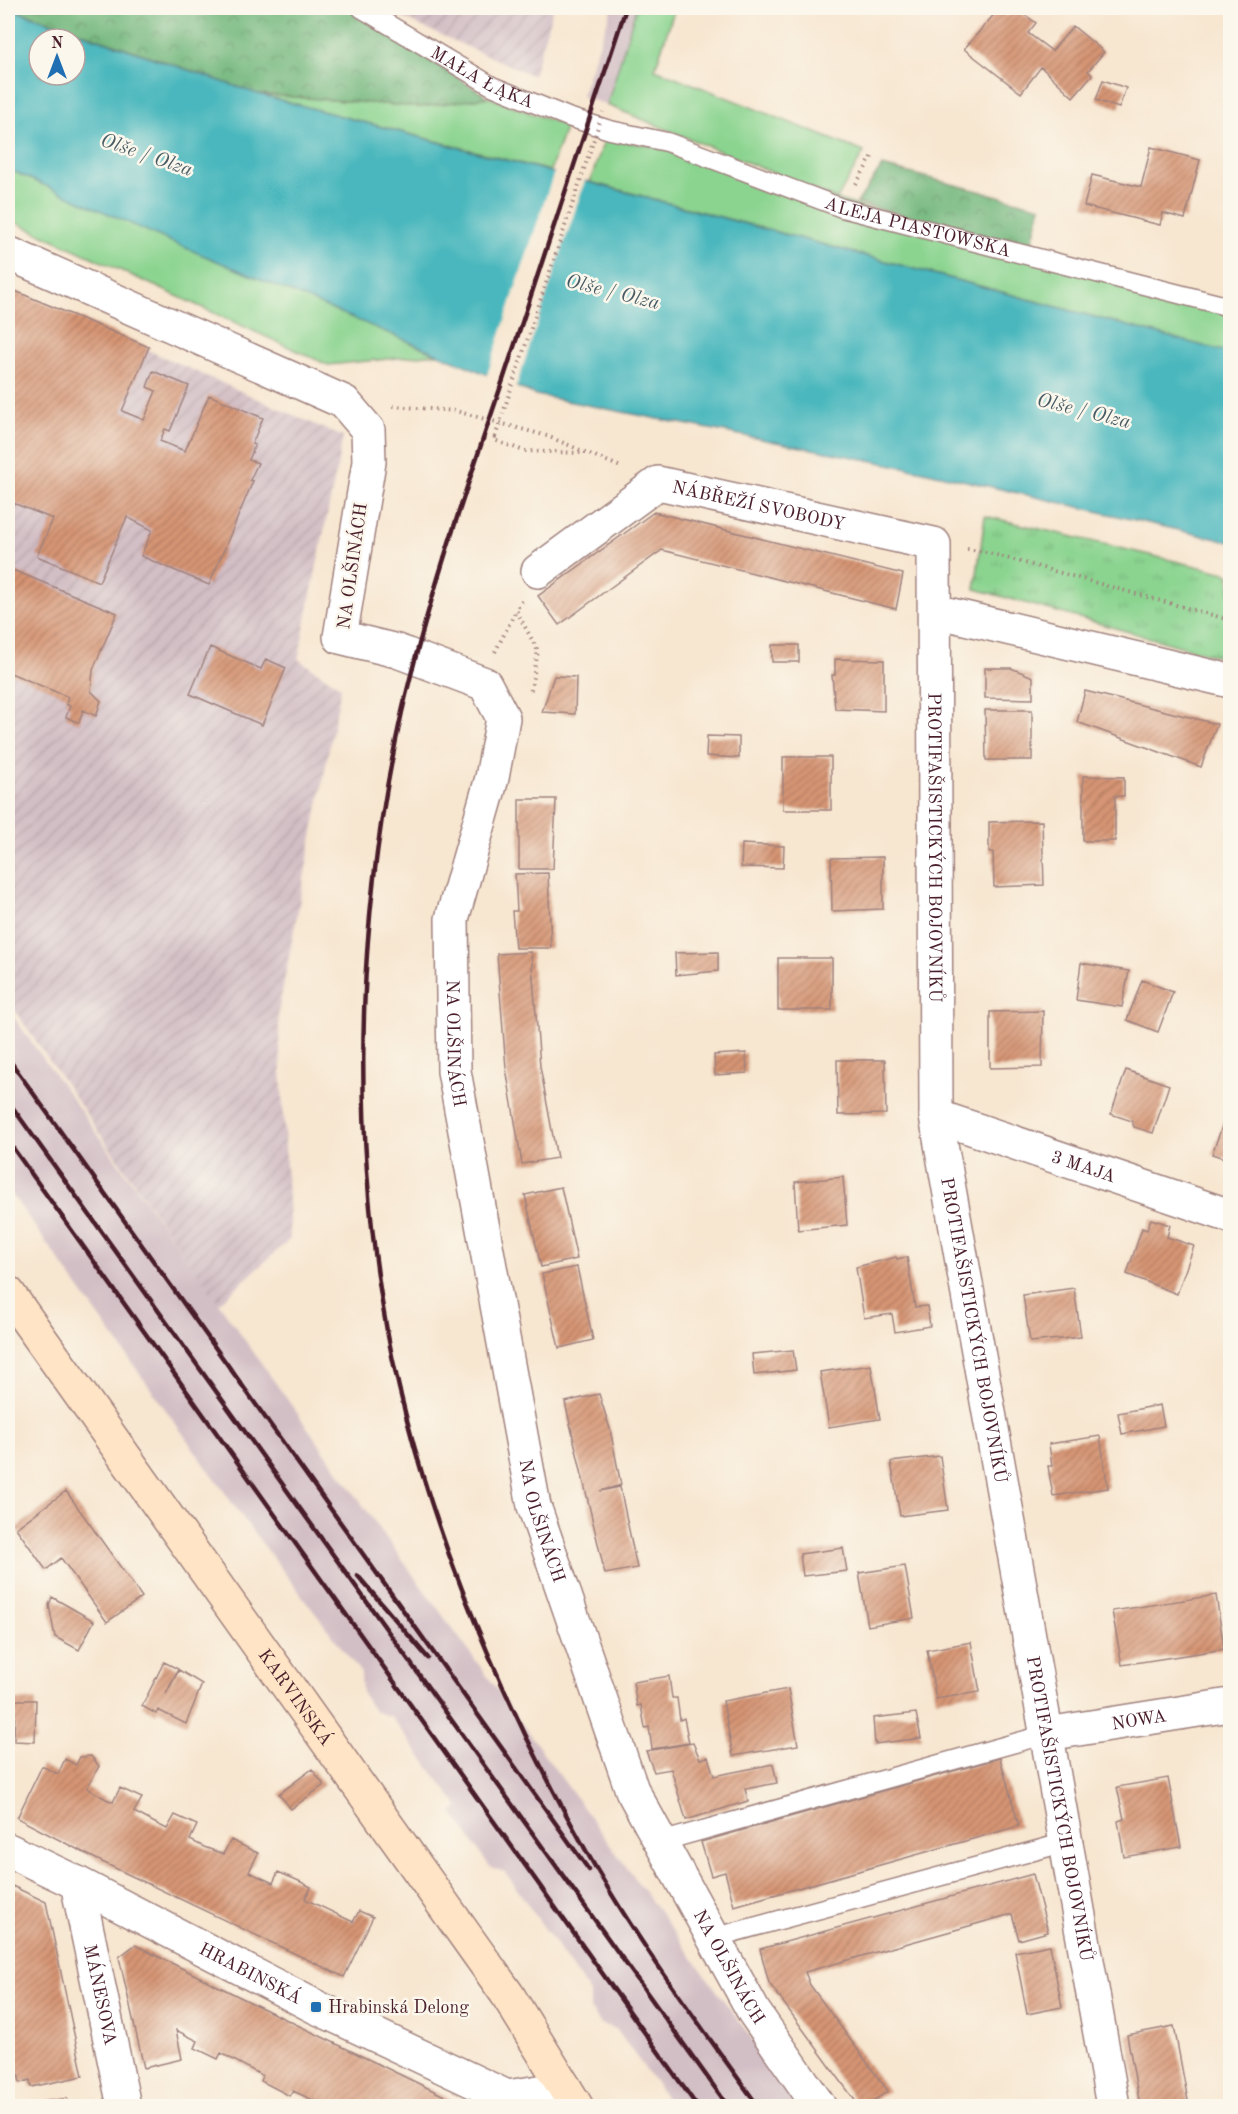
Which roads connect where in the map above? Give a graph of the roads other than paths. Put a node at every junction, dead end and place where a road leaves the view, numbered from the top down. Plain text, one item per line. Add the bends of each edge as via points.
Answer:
1 (361, 8) edge
2 (610, 130) joint
3 (8, 253) edge
4 (1230, 307) edge
5 (934, 544) joint
6 (538, 571) road end
7 (935, 611) junction
8 (1230, 681) edge
9 (936, 1116) junction
10 (1230, 1216) edge
11 (8, 1293) edge
12 (1230, 1705) edge
13 (1047, 1734) junction
14 (660, 1842) junction
15 (1067, 1842) junction
16 (8, 1850) edge
17 (77, 1883) junction
18 (713, 1938) junction
19 (570, 2097) edge
20 (124, 2106) edge
21 (819, 2106) edge
22 (1113, 2106) edge

1 - 2 lane, MAŁA ŁĄKA via 492,87
2 - 4 lane, ALEJA PIASTOWSKA via 667,142 842,208
3 - 14 street, NA OLŠINÁCH via 344,402 368,430 369,462 340,637 397,651 484,684 502,718 492,778 452,919 454,1071 534,1506 632,1790
5 - 6 street, NÁBŘEŽÍ SVOBODY via 658,483
5 - 7 street, PROTIFAŠISTICKÝCH BOJOVNÍKŮ
7 - 8 street
7 - 9 street, PROTIFAŠISTICKÝCH BOJOVNÍKŮ
9 - 10 street, 3 MAJA
9 - 13 street, PROTIFAŠISTICKÝCH BOJOVNÍKŮ
11 - 19 main road, KARVINSKÁ via 507,1995
12 - 13 street, NOWA
13 - 14 lane
13 - 15 street, PROTIFAŠISTICKÝCH BOJOVNÍKŮ
14 - 18 street, NA OLŠINÁCH
15 - 18 lane
15 - 22 street, PROTIFAŠISTICKÝCH BOJOVNÍKŮ
16 - 17 street, HRABINSKÁ
17 - 19 street, HRABINSKÁ via 316,2007 507,2097
17 - 20 street, MÁNESOVA
18 - 21 street, NA OLŠINÁCH via 754,2012

